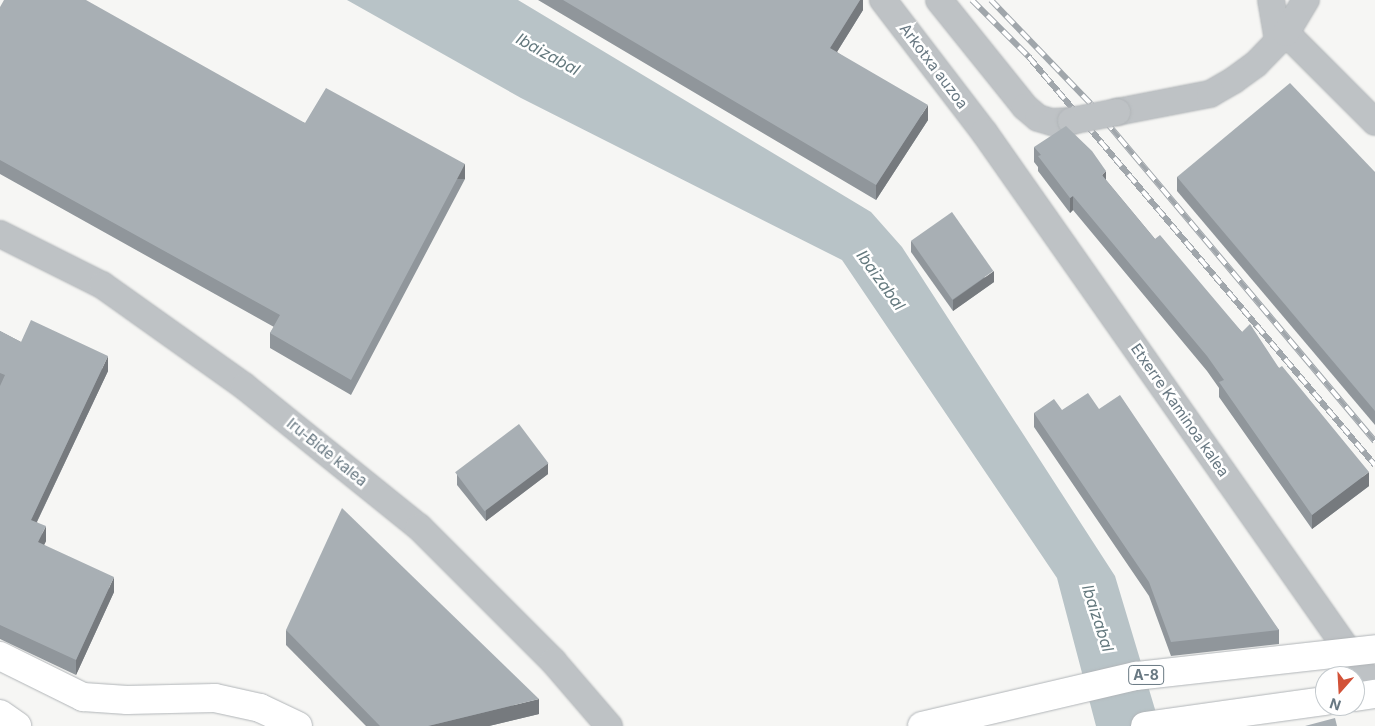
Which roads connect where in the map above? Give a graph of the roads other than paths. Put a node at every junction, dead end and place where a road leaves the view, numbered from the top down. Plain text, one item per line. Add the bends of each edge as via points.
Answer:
1 (883, 0) edge
2 (939, 0) edge
3 (1271, 0) edge
4 (1306, 0) edge
5 (1282, 37) junction
6 (1375, 122) edge
7 (984, 132) joint
8 (0, 234) edge
9 (1375, 649) edge
10 (0, 656) edge
11 (1375, 689) edge
12 (1315, 702) edge
13 (0, 714) edge
14 (17, 726) edge
15 (298, 726) edge
16 (609, 726) edge
17 (922, 726) edge
18 (1145, 726) edge

1 - 7 street, Arkotxa auzoa
2 - 5 street, bridge via 1024,107 1038,118 1052,122 1210,94 1256,64
3 - 5 street
4 - 5 street
5 - 6 street
7 - 11 street, Etxerre Kaminoa kalea
8 - 16 street, Iru-Bide kalea via 102,285 244,386 404,514 553,661
9 - 17 highway, A-8, bridge via 1136,676
10 - 15 highway via 83,697 128,700 215,698 260,708
12 - 18 highway
13 - 14 highway

